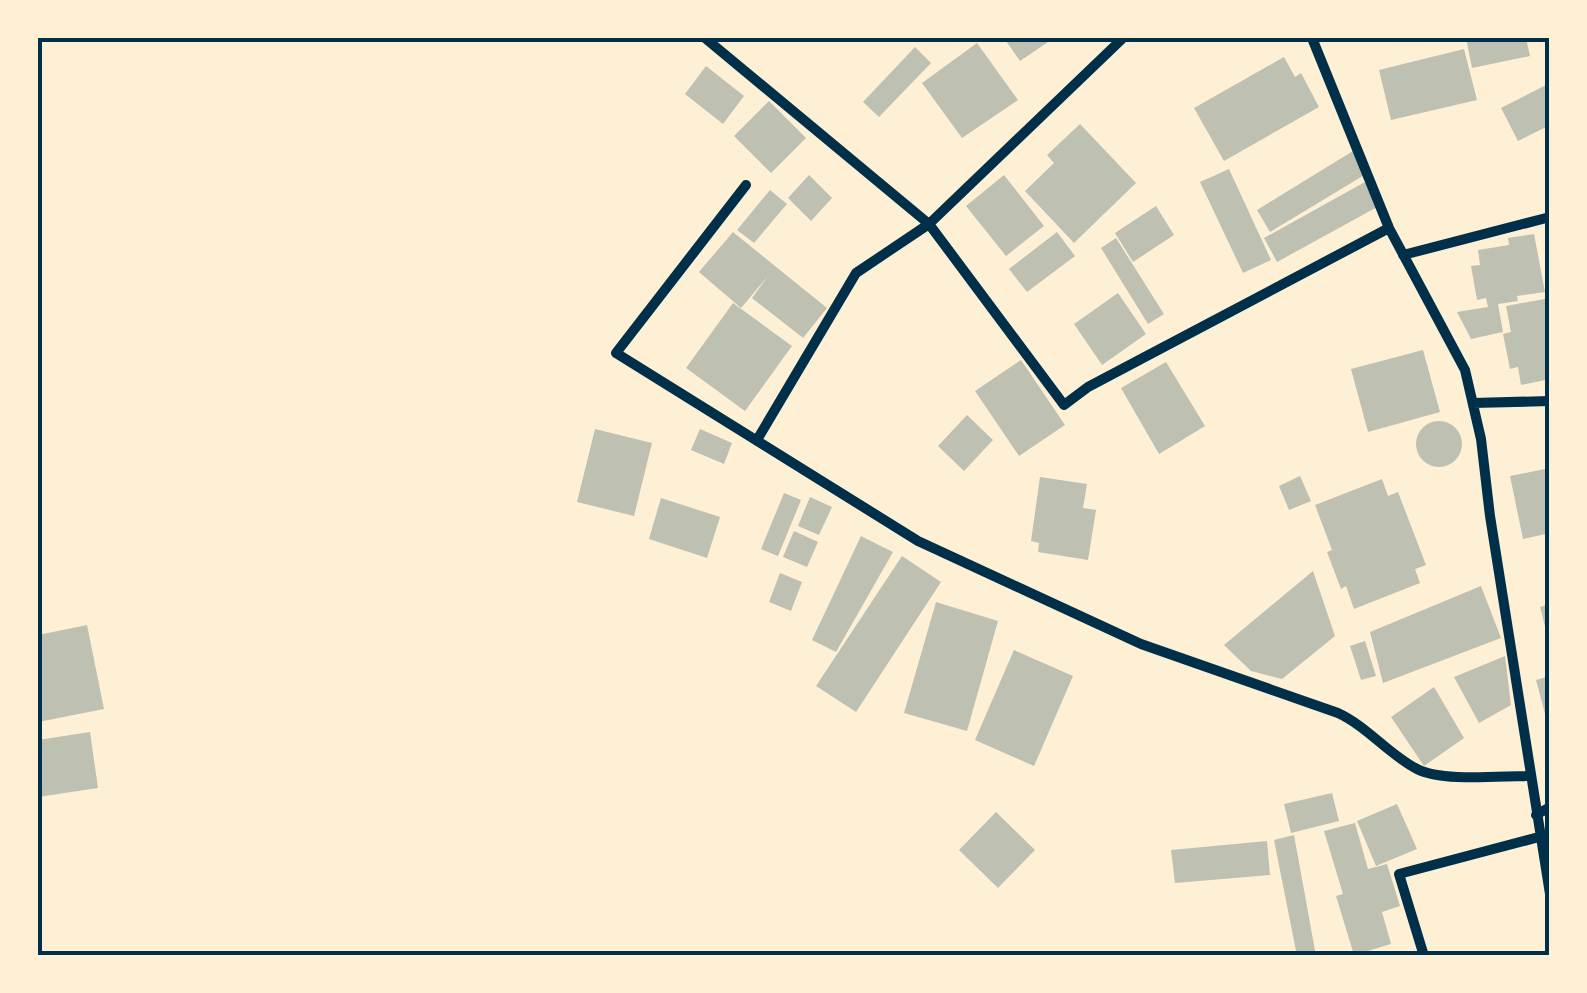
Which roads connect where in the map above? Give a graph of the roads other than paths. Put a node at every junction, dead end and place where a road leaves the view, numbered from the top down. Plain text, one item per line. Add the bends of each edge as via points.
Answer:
1 (705, 38) edge
2 (1312, 38) edge
3 (1118, 39) edge
4 (746, 185) dead end
5 (1550, 217) edge
6 (929, 224) junction
7 (1390, 228) junction
8 (1404, 255) junction
9 (1550, 401) edge
10 (1473, 403) junction
11 (757, 440) junction
12 (1529, 776) junction
13 (1550, 807) edge
14 (1536, 815) junction
15 (1540, 837) junction
16 (1550, 894) edge
17 (1424, 956) edge

1 - 6 street
2 - 7 street
3 - 6 street
4 - 11 street via 616,353
5 - 8 street
6 - 7 street via 1064,405
6 - 11 street via 856,274
7 - 8 street
8 - 10 street via 1465,370
9 - 10 street
10 - 12 street
11 - 12 street via 918,540 1140,644 1338,713 1418,770
12 - 14 street
13 - 14 street
14 - 15 street
15 - 16 street
15 - 17 street via 1399,874

